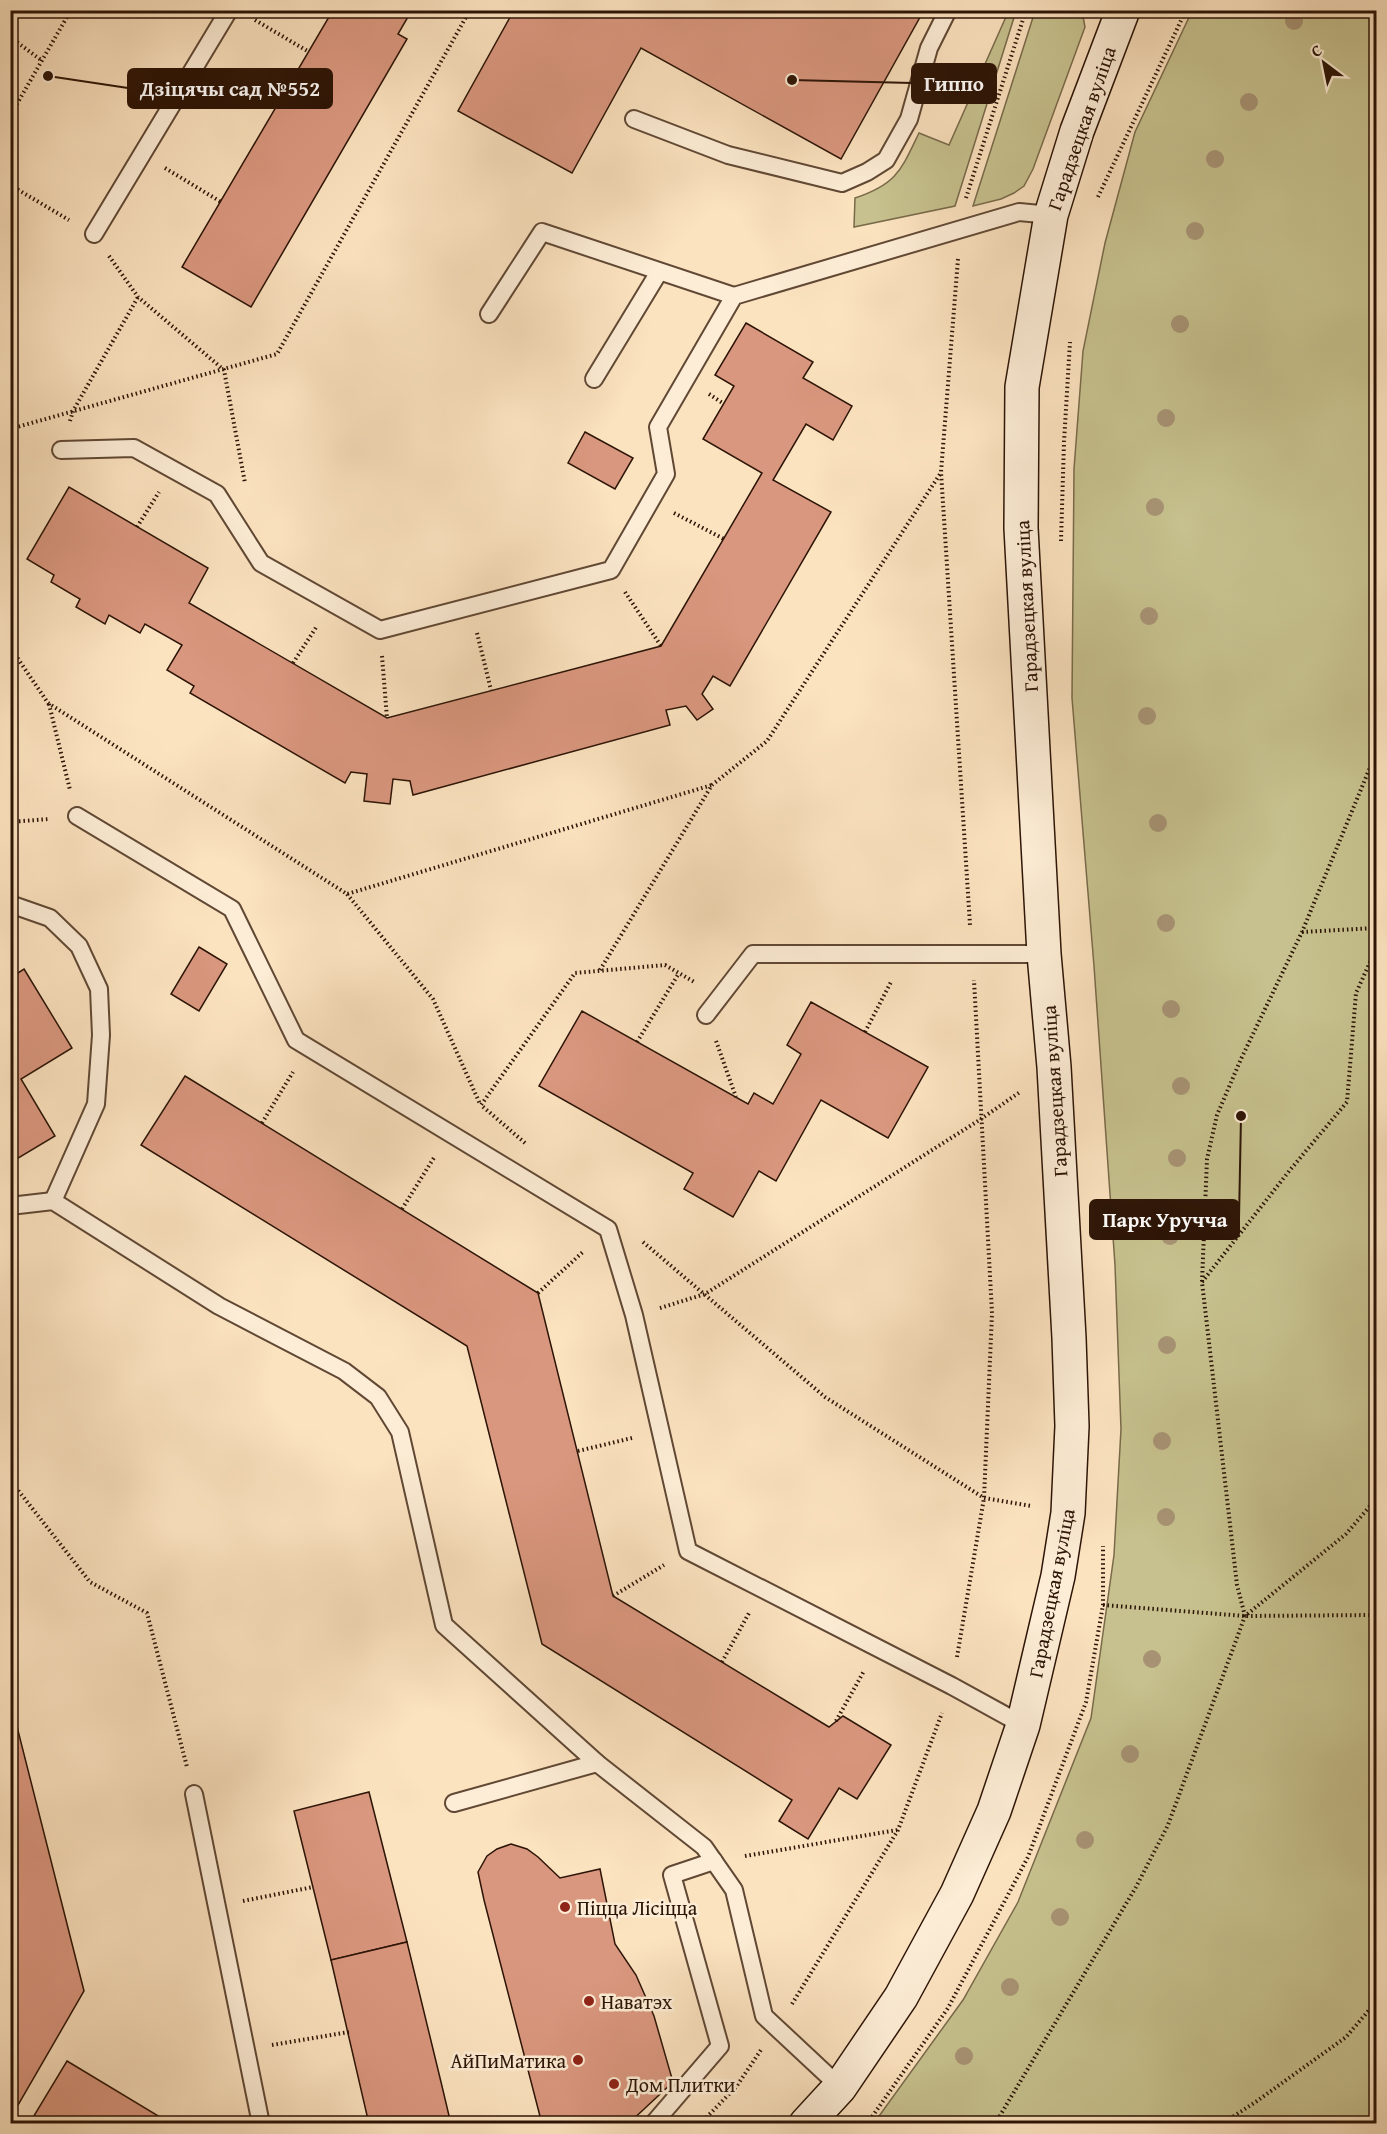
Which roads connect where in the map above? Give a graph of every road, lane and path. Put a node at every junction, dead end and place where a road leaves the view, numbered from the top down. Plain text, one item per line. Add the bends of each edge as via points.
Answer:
1 (71, 10) edge
2 (229, 10) edge
3 (470, 10) edge
4 (948, 10) edge
5 (1026, 10) edge
6 (1123, 10) edge
7 (249, 16) dead end
8 (10, 37) edge
9 (309, 52) dead end
10 (41, 60) junction
11 (10, 116) edge
12 (634, 119) dead end
13 (142, 154) junction
14 (10, 185) edge
15 (221, 202) dead end
16 (1050, 215) junction
17 (960, 228) junction
18 (94, 234) junction
19 (659, 272) junction
20 (734, 296) junction
21 (138, 297) junction
22 (489, 314) dead end
23 (224, 370) junction
24 (594, 379) dead end
25 (73, 411) junction
26 (10, 429) edge
27 (61, 450) joint
28 (173, 470) junction
29 (941, 472) junction
30 (246, 483) dead end
31 (651, 500) junction
32 (137, 527) dead end
33 (724, 539) dead end
34 (611, 570) junction
35 (330, 603) junction
36 (470, 606) junction
37 (380, 630) junction
38 (662, 646) dead end
39 (10, 647) edge
40 (293, 663) dead end
41 (491, 690) dead end
42 (48, 703) junction
43 (387, 718) dead end
44 (1377, 753) edge
45 (712, 785) junction
46 (77, 816) junction
47 (10, 822) edge
48 (347, 894) junction
49 (10, 904) edge
50 (1377, 928) edge
51 (1302, 932) junction
52 (1377, 949) edge
53 (905, 954) junction
54 (972, 954) junction
55 (1044, 954) junction
56 (600, 971) junction
57 (679, 973) junction
58 (720, 997) junction
59 (706, 1015) joint
60 (865, 1032) dead end
61 (637, 1042) dead end
62 (309, 1047) junction
63 (1054, 1067) junction
64 (736, 1097) dead end
65 (480, 1105) junction
66 (981, 1119) junction
67 (262, 1123) dead end
68 (450, 1133) junction
69 (525, 1143) dead end
70 (52, 1201) junction
71 (10, 1206) edge
72 (402, 1209) dead end
73 (608, 1229) junction
74 (642, 1241) dead end
75 (1202, 1282) junction
76 (538, 1293) dead end
77 (705, 1294) junction
78 (634, 1316) junction
79 (661, 1432) junction
80 (578, 1451) dead end
81 (10, 1480) edge
82 (984, 1498) junction
83 (1377, 1499) edge
84 (688, 1551) junction
85 (763, 1588) junction
86 (614, 1596) dead end
87 (1102, 1605) dead end
88 (1377, 1615) edge
89 (1245, 1616) junction
90 (877, 1647) junction
91 (722, 1662) dead end
92 (952, 1686) junction
93 (836, 1721) dead end
94 (1023, 1725) junction
95 (597, 1762) junction
96 (194, 1794) joint
97 (454, 1803) dead end
98 (898, 1830) junction
99 (714, 1861) junction
100 (314, 1887) dead end
101 (217, 1905) junction
102 (1377, 2002) edge
103 (777, 2028) junction
104 (348, 2032) dead end
105 (247, 2050) junction
106 (840, 2087) junction
107 (261, 2124) edge
108 (652, 2124) edge
109 (700, 2124) edge
110 (806, 2124) edge
111 (995, 2124) edge
112 (1222, 2124) edge

1 - 10 path
2 - 13 lane
3 - 23 path via 277,354
4 - 12 lane via 929,48 909,119 886,160 842,183 728,155
5 - 17 path via 964,204
6 - 16 street, Гарадзецкая вуліца
7 - 9 path
8 - 10 path
10 - 11 path
13 - 15 path
13 - 18 lane
14 - 18 path
16 - 17 lane via 1019,212
16 - 55 street, Гарадзецкая вуліца via 1022,387 1021,505
17 - 20 lane
17 - 29 path
18 - 21 path
19 - 20 lane
19 - 22 lane via 542,232
19 - 24 lane
20 - 31 lane via 658,427 666,474
21 - 23 path
21 - 25 path
23 - 25 path
23 - 30 path
25 - 26 path
25 - 27 path
27 - 28 lane via 134,447
28 - 32 path
28 - 35 lane via 217,494 261,563
29 - 45 path via 767,741
29 - 54 path
31 - 33 path
31 - 34 lane
34 - 36 lane
34 - 38 path
35 - 37 lane
35 - 40 path
36 - 37 lane
36 - 41 path
37 - 43 path
39 - 42 path
42 - 46 path
42 - 48 path
44 - 51 path
45 - 48 path
45 - 56 path
46 - 47 path
46 - 62 lane via 232,909 296,1040
48 - 65 path via 433,999
49 - 70 lane via 50,918 79,946 99,989 101,1035 96,1104
50 - 51 path
51 - 75 path via 1217,1114 1207,1160
52 - 75 path via 1356,993 1347,1102
53 - 54 lane
53 - 58 lane via 753,954
53 - 60 path
54 - 55 lane
54 - 66 path
55 - 63 street, Гарадзецкая вуліца
56 - 57 path via 665,965
56 - 65 path via 575,973
57 - 58 path
57 - 61 path
58 - 59 lane
59 - 64 path
62 - 67 path
62 - 68 lane
63 - 66 path
63 - 94 street, Гарадзецкая вуліца via 1072,1426 1068,1513 1058,1576
65 - 69 path
66 - 77 path
66 - 82 path via 993,1313
68 - 72 path
68 - 73 lane
70 - 71 lane
70 - 95 lane via 219,1306 344,1371 378,1396 400,1432 444,1625
73 - 76 path
73 - 78 lane
74 - 77 path
75 - 89 path via 1237,1585
77 - 78 path
77 - 82 path via 825,1397
78 - 79 lane
79 - 80 path
79 - 84 lane
81 - 96 path via 90,1582 147,1612
82 - 92 path
83 - 89 path via 1346,1534
84 - 85 lane
84 - 86 path
85 - 90 lane
85 - 91 path
87 - 89 path
88 - 89 path
89 - 111 path via 1167,1825 1136,1887
90 - 92 lane
90 - 93 path
92 - 94 lane
92 - 98 path
94 - 106 street, Гарадзецкая вуліца via 994,1811 957,1894 901,1997
95 - 97 lane
95 - 99 lane via 704,1847
96 - 101 lane
98 - 99 path
98 - 103 path
99 - 103 lane via 734,1890 764,2016
99 - 108 lane via 672,1875 720,2046
100 - 101 path
101 - 105 lane
102 - 112 path via 1346,2037
103 - 106 lane
103 - 109 path via 736,2086
104 - 105 path
105 - 107 lane
106 - 110 street, Гарадзецкая вуліца

